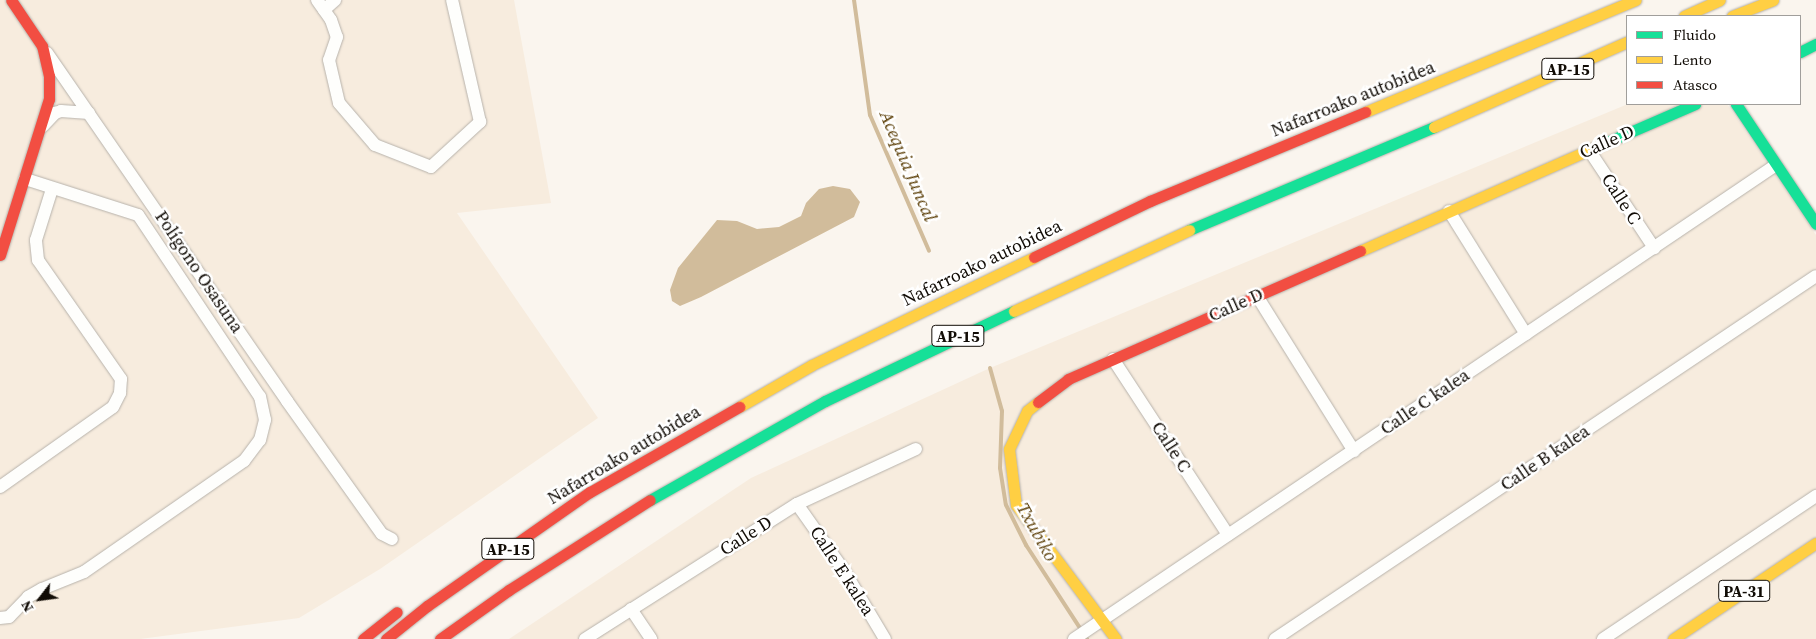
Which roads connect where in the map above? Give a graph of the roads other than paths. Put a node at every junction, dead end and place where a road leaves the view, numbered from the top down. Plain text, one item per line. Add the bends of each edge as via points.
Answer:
1 (10, 0) edge
2 (335, 0) edge
3 (452, 0) edge
4 (1636, 0) edge
5 (1720, 0) edge
6 (1773, 0) edge
7 (320, 5) edge
8 (1686, 15) edge
9 (1735, 15) edge
10 (1626, 42) edge
11 (1816, 44) edge
12 (42, 46) junction
13 (1801, 52) edge
14 (1587, 74) dead end
15 (1508, 96) junction
16 (1693, 105) edge
17 (1737, 105) edge
18 (89, 113) junction
19 (43, 126) junction
20 (1589, 150) junction
21 (1776, 165) junction
22 (25, 179) junction
23 (52, 189) junction
24 (1449, 212) junction
25 (1816, 224) edge
26 (1654, 248) junction
27 (0, 254) edge
28 (1816, 276) edge
29 (1257, 296) junction
30 (1526, 334) junction
31 (1113, 359) junction
32 (916, 449) dead end
33 (1354, 451) junction
34 (0, 488) edge
35 (590, 492) junction
36 (1816, 496) edge
37 (797, 504) junction
38 (1228, 535) junction
39 (392, 539) dead end
40 (1816, 543) edge
41 (490, 547) dead end
42 (1816, 557) edge
43 (406, 605) dead end
44 (631, 609) junction
45 (0, 618) edge
46 (1103, 620) junction
47 (362, 639) edge
48 (386, 639) edge
49 (440, 639) edge
50 (585, 639) edge
51 (651, 639) edge
52 (885, 639) edge
53 (1074, 639) edge
54 (1116, 639) edge
55 (1275, 639) edge
56 (1603, 639) edge
57 (1673, 639) edge
58 (1696, 639) edge

1 - 12 main road, Polígono Osasuna
2 - 7 street
3 - 7 street via 480,122 431,167 375,145 339,103 329,60 337,37
4 - 35 main road, Nafarroako autobidea / AP-15 via 1150,201 812,366
5 - 8 main road
6 - 9 main road
10 - 15 main road, AP-15
11 - 13 main road
12 - 18 street, Polígono Osasuna
12 - 19 main road via 49,92
14 - 15 main road
15 - 49 main road, AP-15 via 1154,245 825,401 668,488
16 - 20 main road, Calle D
17 - 21 main road
18 - 19 street via 61,111 54,113
18 - 39 street, Polígono Osasuna via 287,401 382,534
19 - 22 main road
20 - 24 main road, Calle D
20 - 26 street, Calle C
21 - 25 main road
21 - 26 street, Calle C kalea
22 - 23 street
22 - 27 main road
23 - 34 street via 36,240 38,260 121,379 120,394 113,407
23 - 45 street via 138,215 260,396 265,420 260,440 244,462 84,572 42,589 28,597 9,617
24 - 29 main road, Calle D
24 - 30 street
26 - 30 street, Calle C kalea
28 - 55 street, Calle B kalea
29 - 31 main road, Calle D
29 - 33 street
30 - 33 street, Calle C kalea
31 - 38 street, Calle C
31 - 46 main road, Calle D via 1068,379 1027,411 1009,449 1016,505
32 - 37 street, Calle D
33 - 38 street, Calle C kalea
35 - 41 main road via 528,521
35 - 48 main road, Nafarroako autobidea / AP-15 via 427,606
36 - 56 street
37 - 44 street, Calle D
37 - 52 street, Calle E kalea via 845,572
38 - 46 street, Calle C kalea
40 - 57 main road, PA-31
42 - 58 main road, PA-31
43 - 47 main road
44 - 50 street, Calle D
44 - 51 street
46 - 53 street, Calle C kalea
46 - 54 main road, Calle D

